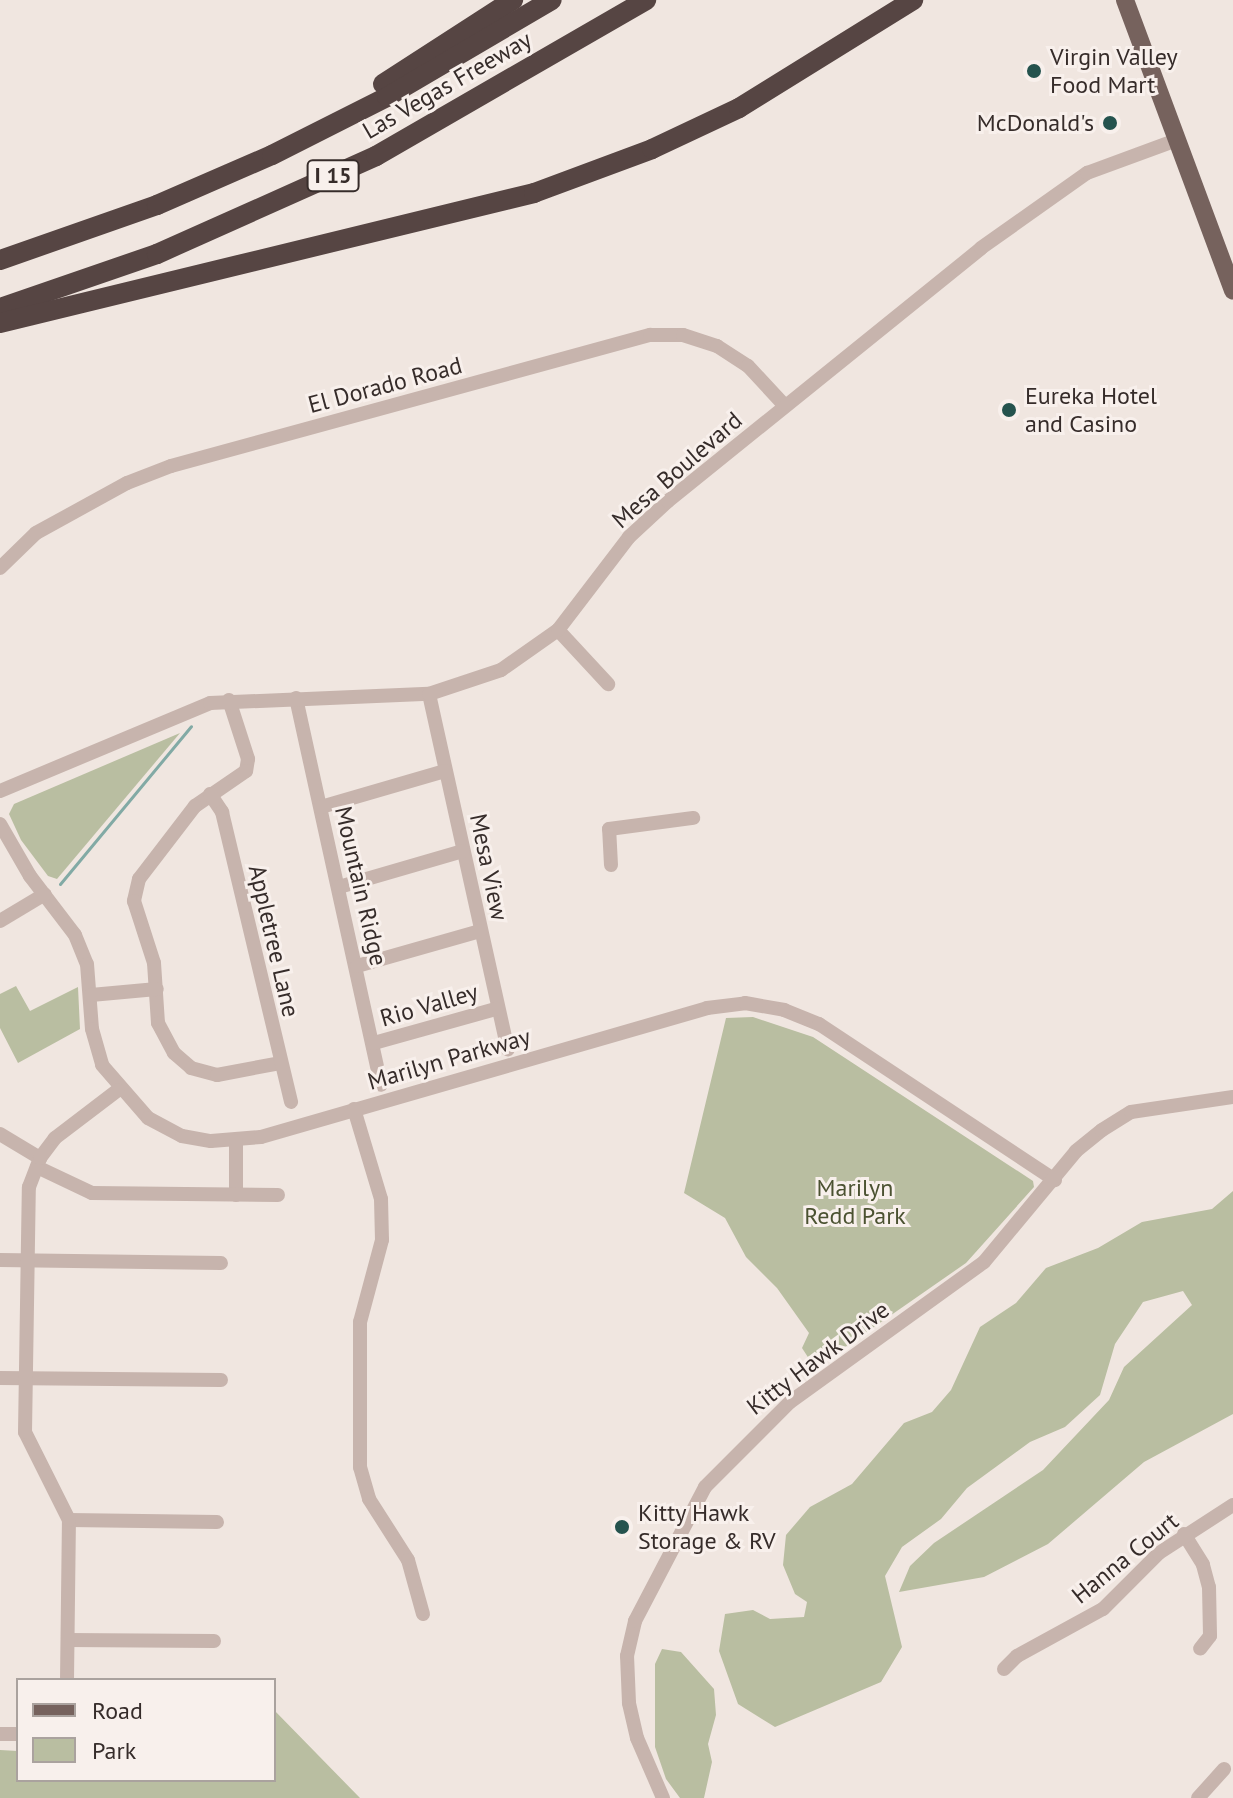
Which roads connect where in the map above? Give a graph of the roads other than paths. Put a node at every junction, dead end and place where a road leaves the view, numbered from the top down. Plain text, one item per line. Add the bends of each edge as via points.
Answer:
1 (513, 0) edge
2 (552, 0) edge
3 (646, 0) edge
4 (913, 0) edge
5 (1125, 0) edge
6 (1174, 141) junction
7 (272, 155) junction
8 (0, 260) edge
9 (1233, 291) edge
10 (0, 308) edge
11 (0, 323) edge
12 (785, 406) junction
13 (0, 568) edge
14 (558, 630) junction
15 (608, 684) dead end
16 (429, 694) junction
17 (296, 698) junction
18 (229, 700) junction
19 (445, 771) junction
20 (0, 791) edge
21 (210, 794) junction
22 (321, 807) junction
23 (693, 818) dead end
24 (0, 824) edge
25 (463, 851) junction
26 (611, 865) dead end
27 (339, 887) junction
28 (45, 894) junction
29 (0, 921) edge
30 (480, 931) junction
31 (357, 966) junction
32 (157, 989) junction
33 (91, 995) junction
34 (496, 1009) junction
35 (374, 1043) junction
36 (508, 1049) dead end
37 (280, 1063) junction
38 (381, 1085) dead end
39 (118, 1090) junction
40 (1233, 1097) edge
41 (291, 1102) dead end
42 (354, 1109) junction
43 (0, 1134) edge
44 (236, 1141) junction
45 (38, 1162) junction
46 (1055, 1180) junction
47 (236, 1195) junction
48 (278, 1195) dead end
49 (0, 1260) edge
50 (28, 1261) junction
51 (221, 1263) dead end
52 (0, 1378) edge
53 (25, 1378) junction
54 (221, 1380) dead end
55 (1233, 1505) edge
56 (69, 1520) junction
57 (217, 1522) dead end
58 (1184, 1534) junction
59 (423, 1614) dead end
60 (68, 1640) junction
61 (214, 1641) dead end
62 (1200, 1649) dead end
63 (1004, 1669) dead end
64 (67, 1678) edge
65 (1224, 1769) dead end
66 (663, 1798) edge
67 (1198, 1798) edge

1 - 7 highway
2 - 7 highway, Las Vegas Freeway / I 15 via 387,97
3 - 10 highway, Las Vegas Freeway / I 15 via 376,156 157,254
4 - 11 highway via 739,108 652,149 546,188
5 - 6 main road
6 - 9 main road
6 - 12 street, Mesa Boulevard via 1087,173 1056,192
7 - 8 highway, Las Vegas Freeway / I 15 via 157,205
12 - 13 street, El Dorado Road via 748,366 717,346 683,335 650,335 171,466 127,483 36,533
12 - 14 street, Mesa Boulevard via 629,537
14 - 15 street
14 - 16 street, Mesa Boulevard via 501,670
16 - 17 street, Mesa Boulevard
16 - 19 street, Mesa View
17 - 18 street, Mesa Boulevard
17 - 22 street, Mountain Ridge
18 - 20 street, Mesa Boulevard via 190,710
18 - 21 street via 248,759 246,771
19 - 22 street
19 - 25 street, Mesa View
21 - 32 street via 134,889
21 - 37 street, Appletree Lane via 222,812
22 - 27 street, Mountain Ridge
23 - 26 street via 609,829
24 - 28 street, Marilyn Parkway
25 - 27 street
25 - 30 street, Mesa View
27 - 31 street, Mountain Ridge
28 - 29 street
28 - 33 street, Marilyn Parkway via 75,935 87,964
30 - 31 street
30 - 34 street, Mesa View
31 - 35 street, Mountain Ridge
32 - 33 street
32 - 37 street via 164,1039 191,1068 217,1075
33 - 39 street, Marilyn Parkway via 92,1029 102,1065
34 - 35 street, Rio Valley
34 - 36 street, Mesa View
35 - 38 street, Mountain Ridge
37 - 41 street, Appletree Lane
39 - 44 street, Marilyn Parkway via 148,1118 182,1136
39 - 45 street via 55,1138
40 - 46 street, Kitty Hawk Drive via 1131,1112 1076,1151
42 - 44 street, Marilyn Parkway
42 - 46 street, Marilyn Parkway via 707,1008 745,1003 819,1024
42 - 59 street via 381,1199 382,1240 360,1322 360,1467 369,1499 408,1560
43 - 45 street
44 - 47 street
45 - 47 street via 92,1193
45 - 50 street via 29,1187
46 - 66 street, Kitty Hawk Drive via 984,1262 762,1426 689,1512 635,1621 627,1656 637,1738
47 - 48 street
49 - 50 street
50 - 51 street
50 - 53 street
52 - 53 street
53 - 54 street
53 - 56 street via 25,1432
55 - 58 street, Hanna Court
56 - 57 street
56 - 60 street
58 - 62 street via 1209,1587 1210,1636
58 - 63 street, Hanna Court via 1103,1609 1017,1656
60 - 61 street
60 - 64 street
65 - 67 street

